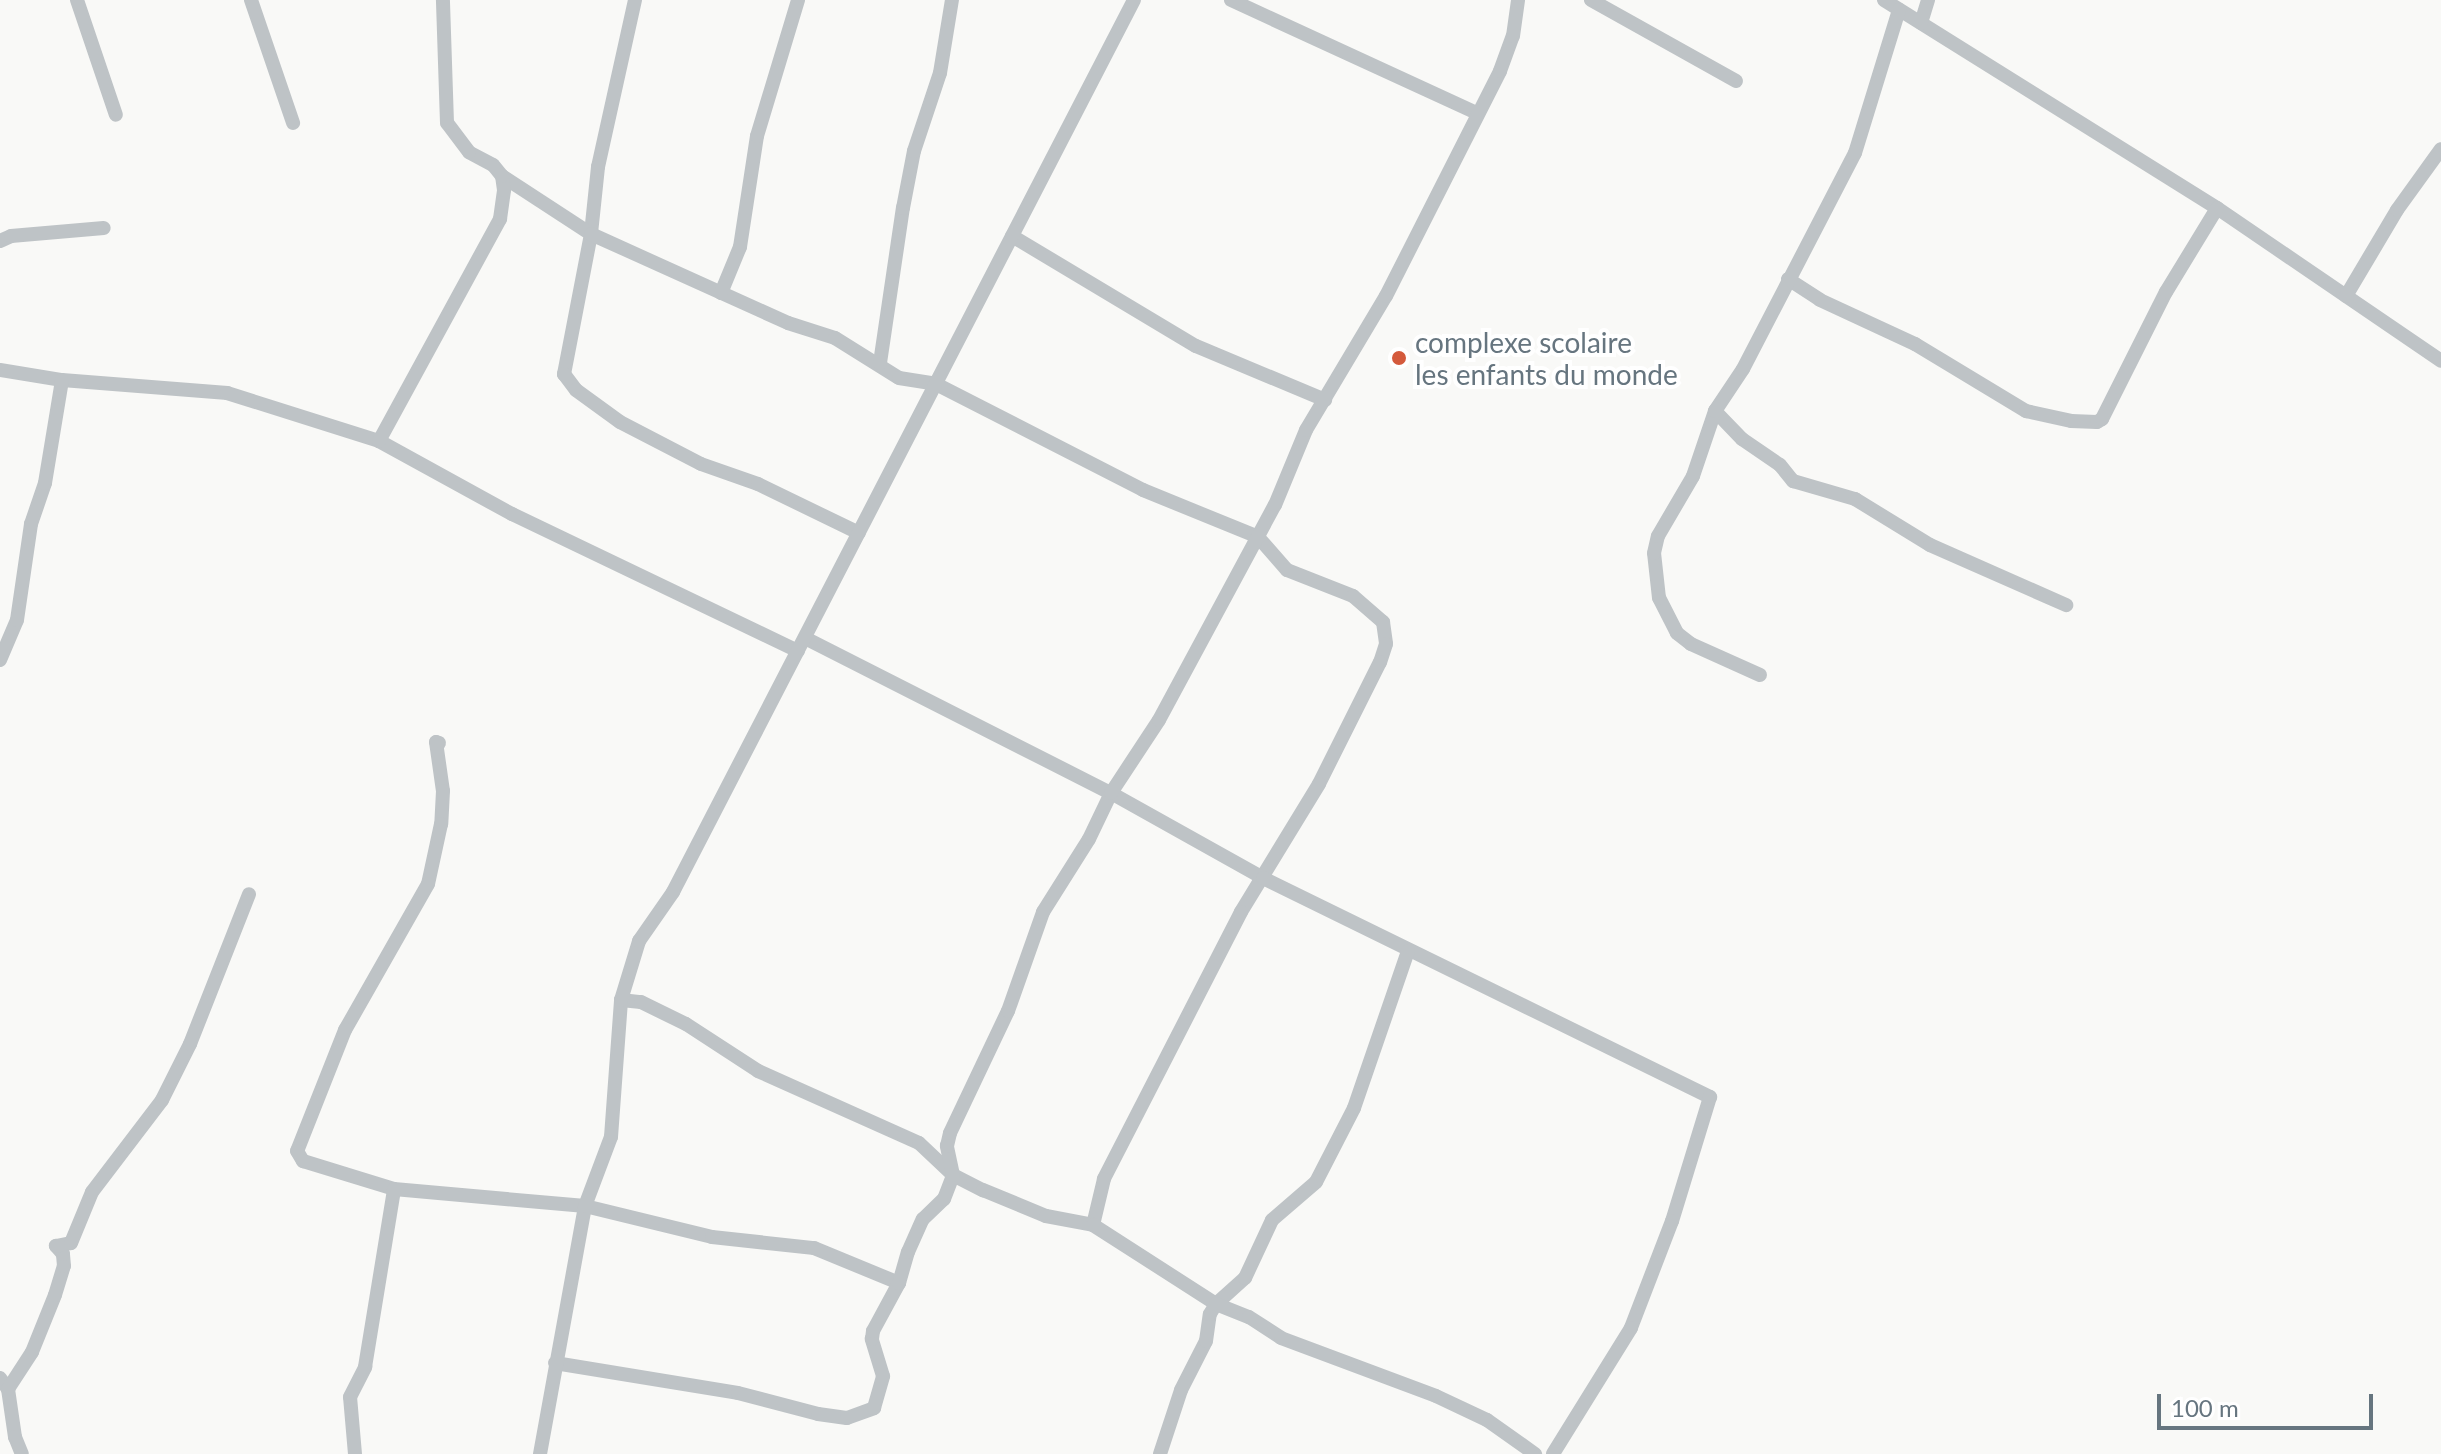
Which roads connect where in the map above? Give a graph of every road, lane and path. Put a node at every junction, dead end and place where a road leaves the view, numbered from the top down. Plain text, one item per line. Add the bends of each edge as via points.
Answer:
1 (77, 0) edge
2 (251, 0) edge
3 (443, 0) edge
4 (635, 0) edge
5 (798, 0) edge
6 (952, 0) edge
7 (1134, 0) edge
8 (1231, 0) edge
9 (1518, 0) edge
10 (1591, 0) edge
11 (1884, 0) edge
12 (1928, 0) edge
13 (1899, 10) junction
14 (1921, 23) junction
15 (1736, 81) dead end
16 (1477, 113) junction
17 (116, 115) dead end
18 (293, 123) dead end
19 (2441, 150) edge
20 (502, 176) junction
21 (2217, 208) junction
22 (104, 228) dead end
23 (591, 234) junction
24 (1012, 236) junction
25 (0, 241) edge
26 (1788, 279) junction
27 (721, 293) junction
28 (2346, 296) junction
29 (2441, 361) edge
30 (880, 363) junction
31 (0, 370) edge
32 (62, 380) junction
33 (936, 384) junction
34 (1325, 400) junction
35 (1715, 411) junction
36 (379, 441) junction
37 (859, 533) junction
38 (1258, 537) junction
39 (2066, 605) dead end
40 (801, 644) junction
41 (0, 660) edge
42 (1760, 675) dead end
43 (439, 743) dead end
44 (1111, 793) junction
45 (1263, 878) junction
46 (249, 894) dead end
47 (1408, 951) junction
48 (621, 1000) junction
49 (953, 1175) junction
50 (394, 1189) junction
51 (585, 1206) junction
52 (1093, 1225) junction
53 (899, 1283) junction
54 (1216, 1304) junction
55 (555, 1363) junction
56 (4, 1383) edge
57 (25, 1453) edge
58 (355, 1454) edge
59 (540, 1454) edge
60 (1160, 1454) edge
61 (1535, 1454) edge
62 (1553, 1454) edge

1 - 17 street
2 - 18 street
3 - 20 street via 447,123 469,152
4 - 23 street via 598,167
5 - 27 street via 757,136 740,247
6 - 30 street via 940,73 914,151
7 - 24 street
8 - 16 street
9 - 16 street via 1513,36
10 - 15 street
11 - 13 street
12 - 14 street
13 - 14 street
13 - 26 street via 1855,153
14 - 21 street
16 - 34 street via 1379,309
19 - 28 street via 2397,210
20 - 23 street
20 - 36 street via 500,219
21 - 26 street via 2097,422 2026,411 1915,344 1820,300
21 - 28 street
22 - 25 street
23 - 27 street
23 - 37 street via 564,367 568,382 620,422
24 - 33 street
24 - 34 street via 1196,346
26 - 35 street via 1743,369
27 - 30 street via 835,338
28 - 29 street
30 - 33 street via 899,378
31 - 32 street
32 - 36 street via 227,393
32 - 41 street via 17,620
33 - 37 street
33 - 38 street via 1143,490
34 - 38 street
35 - 39 street via 1793,481 1855,499 1930,545
35 - 42 street via 1693,476 1658,536 1654,553 1659,598 1677,633 1691,644
36 - 40 street via 512,514
37 - 40 street
38 - 44 street via 1159,720
38 - 45 street via 1287,570 1365,603 1386,632 1380,662 1319,784
40 - 44 street
40 - 48 street via 673,892 639,941
43 - 50 street via 441,824 428,884 345,1030 297,1151 303,1161
44 - 45 street
44 - 49 street via 1043,912 1008,1011 950,1133
45 - 47 street
45 - 52 street via 1104,1179
46 - 56 street via 190,1044 162,1100 92,1192 71,1243 56,1246 64,1266 55,1295 32,1352
47 - 54 street via 1354,1108 1316,1182 1272,1220 1245,1278
47 - 62 street via 1710,1097 1672,1221 1631,1328
48 - 49 street via 641,1002 758,1071 919,1143
48 - 51 street via 611,1137
49 - 52 street via 1046,1216
49 - 53 street via 944,1199 923,1219
50 - 51 street
50 - 58 street via 365,1367 350,1397
51 - 53 street via 712,1237 814,1248
51 - 55 street
52 - 54 street
53 - 55 street via 873,1331 883,1376 880,1394 874,1408 859,1416 818,1414 738,1393
54 - 60 street
54 - 61 street via 1281,1338 1436,1396 1487,1420
55 - 59 street
56 - 57 street via 15,1437

